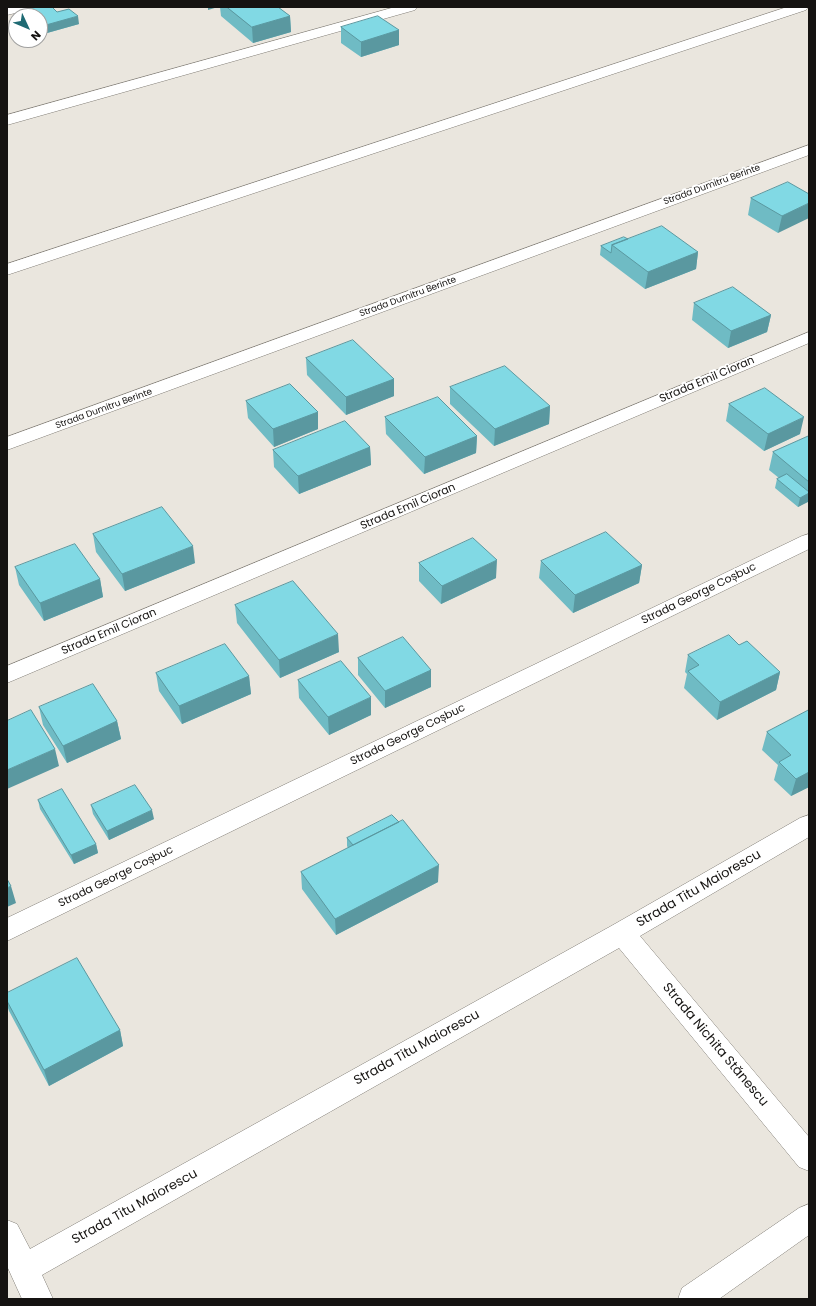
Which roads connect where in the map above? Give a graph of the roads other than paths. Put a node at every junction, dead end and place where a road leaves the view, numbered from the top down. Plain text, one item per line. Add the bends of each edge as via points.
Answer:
1 (23, 7) edge
2 (410, 7) edge
3 (801, 7) edge
4 (7, 11) edge
5 (7, 120) edge
6 (809, 150) edge
7 (7, 270) edge
8 (809, 337) edge
9 (7, 444) edge
10 (809, 541) edge
11 (7, 675) edge
12 (809, 825) edge
13 (7, 930) edge
14 (622, 933) junction
15 (809, 1158) edge
16 (809, 1218) edge
17 (7, 1234) edge
18 (24, 1269) junction
19 (38, 1299) edge
20 (693, 1299) edge

1 - 4 street
2 - 5 street
3 - 7 street
6 - 9 street, Strada Dumitru Berinte
8 - 11 street, Strada Emil Cioran
10 - 13 street, Strada George Coșbuc
12 - 14 street, Strada Titu Maiorescu
14 - 15 street, Strada Nichita Stănescu
14 - 18 street, Strada Titu Maiorescu
16 - 20 street
17 - 18 street
18 - 19 street

